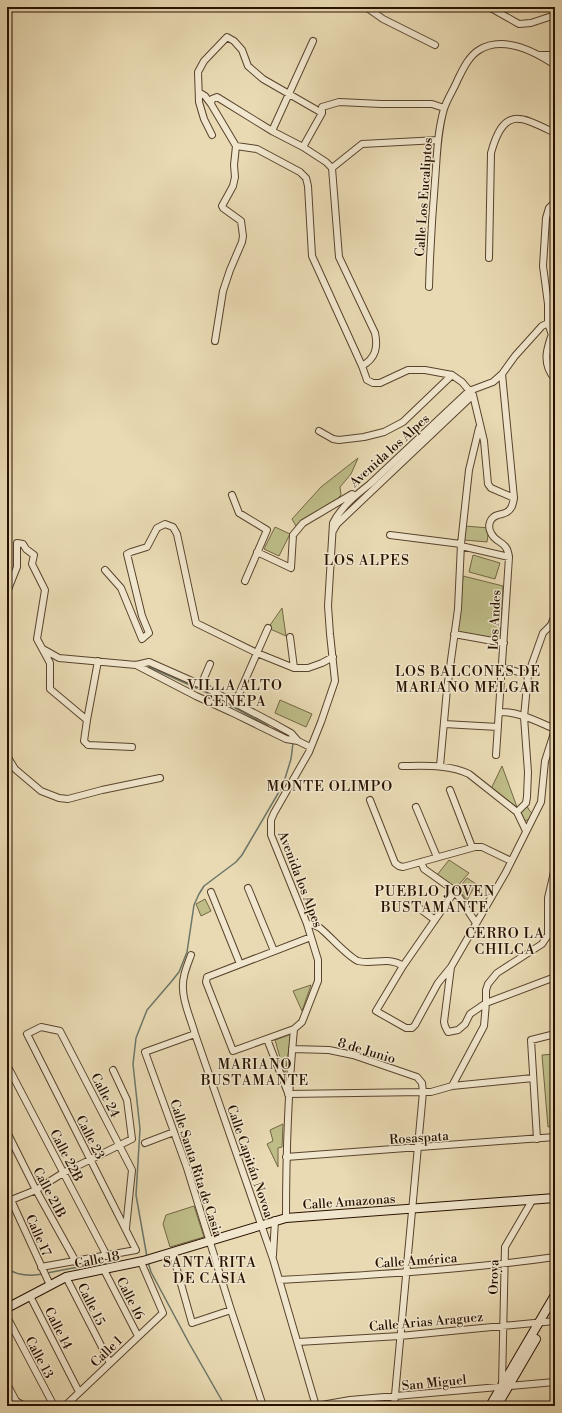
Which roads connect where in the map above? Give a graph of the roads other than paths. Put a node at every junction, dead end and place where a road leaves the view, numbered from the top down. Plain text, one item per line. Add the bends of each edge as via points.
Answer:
1 (366, 7) edge
2 (489, 7) edge
3 (555, 15) edge
4 (313, 41) dead end
5 (435, 45) dead end
6 (540, 55) junction
7 (555, 55) edge
8 (555, 65) edge
9 (289, 93) junction
10 (199, 94) junction
11 (211, 104) junction
12 (444, 108) junction
13 (322, 113) junction
14 (272, 131) junction
15 (555, 133) edge
16 (212, 135) dead end
17 (438, 140) junction
18 (236, 146) junction
19 (303, 147) junction
20 (332, 168) junction
21 (555, 202) edge
22 (489, 258) dead end
23 (429, 287) dead end
24 (548, 323) junction
25 (555, 326) edge
26 (552, 335) junction
27 (215, 341) dead end
28 (362, 366) junction
29 (502, 374) junction
30 (452, 375) junction
31 (555, 379) edge
32 (471, 393) junction
33 (480, 426) junction
34 (319, 431) dead end
35 (232, 495) dead end
36 (355, 496) junction
37 (514, 498) junction
38 (332, 532) junction
39 (390, 535) dead end
40 (461, 545) junction
41 (257, 552) junction
42 (509, 557) junction
43 (105, 570) dead end
44 (245, 581) dead end
45 (7, 592) edge
46 (555, 615) edge
47 (268, 628) dead end
48 (454, 634) junction
49 (290, 637) dead end
50 (504, 643) junction
51 (42, 648) junction
52 (257, 653) junction
53 (333, 657) junction
54 (98, 661) junction
55 (210, 664) dead end
56 (136, 665) junction
57 (502, 667) junction
58 (294, 668) junction
59 (528, 674) junction
60 (202, 685) junction
61 (234, 703) junction
62 (500, 712) junction
63 (524, 717) junction
64 (87, 720) junction
65 (444, 724) junction
66 (498, 727) junction
67 (555, 730) edge
68 (294, 741) junction
69 (132, 747) dead end
70 (310, 747) junction
71 (496, 755) dead end
72 (7, 756) edge
73 (402, 766) dead end
74 (440, 766) junction
75 (160, 778) dead end
76 (450, 790) dead end
77 (370, 800) dead end
78 (416, 807) dead end
79 (517, 812) junction
80 (526, 832) junction
81 (472, 847) junction
82 (437, 857) junction
83 (511, 861) junction
84 (421, 862) junction
85 (555, 868) edge
86 (248, 888) dead end
87 (455, 891) junction
88 (211, 892) dead end
89 (419, 908) dead end
90 (435, 920) junction
91 (307, 924) junction
92 (476, 924) junction
93 (311, 936) junction
94 (274, 951) junction
95 (191, 956) dead end
96 (240, 964) junction
97 (403, 966) junction
98 (451, 966) junction
99 (555, 976) edge
100 (486, 1003) junction
101 (294, 1029) junction
102 (60, 1031) joint
103 (195, 1034) junction
104 (555, 1034) edge
105 (267, 1039) junction
106 (292, 1049) junction
107 (7, 1065) edge
108 (113, 1070) dead end
109 (533, 1078) junction
110 (452, 1086) junction
111 (423, 1092) junction
112 (288, 1094) junction
113 (7, 1132) edge
114 (174, 1132) junction
115 (555, 1137) edge
116 (536, 1139) junction
117 (146, 1143) dead end
118 (119, 1145) junction
119 (418, 1148) junction
120 (286, 1157) junction
121 (90, 1160) junction
122 (63, 1173) junction
123 (36, 1190) junction
124 (8, 1196) edge
125 (555, 1198) edge
126 (533, 1199) junction
127 (412, 1208) junction
128 (286, 1218) junction
129 (276, 1220) junction
130 (261, 1224) junction
131 (126, 1228) junction
132 (210, 1240) junction
133 (136, 1250) joint
134 (172, 1252) junction
135 (107, 1256) junction
136 (555, 1257) edge
137 (273, 1259) junction
138 (145, 1261) junction
139 (76, 1262) junction
140 (504, 1264) junction
141 (42, 1270) junction
142 (104, 1270) junction
143 (406, 1273) junction
144 (66, 1277) junction
145 (279, 1280) junction
146 (49, 1283) junction
147 (555, 1295) edge
148 (30, 1296) junction
149 (555, 1305) edge
150 (7, 1308) edge
151 (231, 1310) junction
152 (7, 1317) edge
153 (555, 1321) edge
154 (542, 1322) junction
155 (503, 1326) junction
156 (138, 1336) junction
157 (400, 1336) junction
158 (298, 1342) junction
159 (110, 1362) junction
160 (555, 1382) edge
161 (7, 1384) edge
162 (505, 1386) junction
163 (79, 1392) junction
164 (395, 1397) junction
165 (24, 1406) edge
166 (54, 1406) edge
167 (65, 1406) edge
168 (263, 1406) edge
169 (316, 1406) edge
170 (394, 1406) edge
171 (490, 1406) edge
172 (497, 1406) edge

1 - 5 street via 383,19
2 - 3 street via 519,24
4 - 9 street
6 - 7 street
6 - 8 street
6 - 12 street, Calle Los Eucaliptos via 522,47 503,44 488,45 478,50 466,64
9 - 10 street via 250,69 242,50 227,37 200,66
9 - 13 street
9 - 14 street
10 - 11 street
10 - 16 street via 204,119
11 - 14 street via 214,98 218,98
11 - 18 street
12 - 13 street via 432,104 339,102 322,107
12 - 17 street, Calle Los Eucaliptos
13 - 19 street
14 - 19 street
15 - 22 street via 529,120 515,118 501,127 495,138 491,153
17 - 20 street via 362,144
17 - 23 street, Calle Los Eucaliptos
18 - 27 street via 233,186 222,206 241,221 243,236 223,291
18 - 28 street via 257,149 300,172 306,178 312,256
19 - 20 street
20 - 28 street via 339,257 375,332 377,344 369,362
21 - 24 street via 549,208 546,218 542,266
24 - 26 street
24 - 29 street via 542,326
25 - 26 street
26 - 31 street via 546,349 547,365
28 - 30 street via 367,380 373,383 380,383 408,370
29 - 32 street via 493,382
29 - 37 street
30 - 32 street
30 - 34 street via 403,422 384,432 339,440
32 - 33 street
32 - 36 street, Avenida los Alpes
32 - 38 street, Avenida los Alpes via 337,524
33 - 37 street via 488,484 491,488
33 - 40 street via 469,470
35 - 41 street via 239,513 267,530
36 - 38 street, Avenida los Alpes via 336,516
36 - 41 street via 352,494 298,528 292,535 291,568
37 - 42 street via 510,509 493,517 489,524 490,533 505,545
38 - 53 street, Avenida los Alpes via 328,606
39 - 40 street
40 - 42 street
40 - 48 street via 458,609
41 - 44 street
42 - 50 street, Los Andes
43 - 52 street via 121,588 142,639 149,633 142,616 128,554 147,547 157,528 165,524 173,527 177,534 196,623
45 - 51 street via 17,567 17,543 23,544 34,555 32,564 45,590 37,639
46 - 59 street via 551,625 543,633
47 - 52 street
48 - 50 street
48 - 65 street
49 - 58 street
50 - 57 street, Los Andes
51 - 54 street via 59,658
51 - 64 street via 50,662 50,689
52 - 58 street
52 - 61 street
53 - 58 street via 308,668
53 - 70 street, Avenida los Alpes via 336,681
54 - 56 street
54 - 64 street
55 - 60 street
56 - 60 street via 149,662
56 - 68 street
57 - 59 street
57 - 62 street, Los Andes
59 - 63 street
60 - 61 street
61 - 68 street via 291,733
62 - 63 street
62 - 66 street, Los Andes
63 - 67 street
63 - 79 street via 527,797 526,803
64 - 69 street via 84,741 88,745
65 - 66 street
65 - 74 street
66 - 71 street, Los Andes
67 - 80 street via 545,761 541,802
68 - 70 street
70 - 91 street, Avenida los Alpes via 274,813 270,828
72 - 75 street via 15,770 41,790 59,798 68,799
73 - 74 street
74 - 79 street via 469,774
76 - 81 street
77 - 84 street via 398,866
78 - 82 street
79 - 80 street
80 - 83 street
81 - 82 street
81 - 83 street via 482,847
82 - 84 street
83 - 92 street
84 - 87 street via 424,869
85 - 100 street via 548,898 548,934 542,944 492,978 486,990
86 - 94 street
87 - 90 street
87 - 92 street
88 - 96 street
89 - 90 street
90 - 97 street
91 - 93 street, Avenida los Alpes
91 - 97 street via 320,928 355,959 363,962 395,961
92 - 98 street
93 - 94 street
93 - 101 street, Avenida los Alpes via 318,960 318,981 302,1022
94 - 96 street
95 - 103 street, Calle Capitán Novoa via 182,988
96 - 105 street via 208,976 206,982 233,1051
97 - 98 street via 376,1011 406,1028 415,1025 438,983
98 - 100 street via 444,1022 448,1032 458,1030 470,1014
99 - 100 street
100 - 110 street via 484,1026
101 - 105 street
101 - 106 street, Calle Capitán Novoa
102 - 118 street, Calle 24
102 - 121 street, Calle 23 via 41,1027 27,1034
103 - 114 street, Calle Santa Rita de Casia via 145,1052
103 - 130 street, Calle Capitán Novoa
104 - 109 street via 531,1040
105 - 112 street
106 - 111 street, 8 de Junio via 329,1050 353,1055 417,1077 422,1083
106 - 112 street, Calle Capitán Novoa
107 - 122 street, Calle 22B
108 - 118 street via 127,1100 132,1139
109 - 110 street
109 - 116 street
110 - 111 street
111 - 112 street
111 - 119 street
112 - 120 street, Calle Capitán Novoa
113 - 123 street, Calle 21B
114 - 117 street
114 - 132 street, Calle Santa Rita de Casia
115 - 116 street, Rosaspata
116 - 119 street, Rosaspata
118 - 121 street
118 - 131 street, Calle 24 via 132,1170
119 - 120 street, Rosaspata
119 - 127 street
120 - 128 street, Calle Capitán Novoa
121 - 122 street
121 - 131 street, Calle 23
122 - 123 street
122 - 135 street, Calle 22B
123 - 124 street
123 - 139 street, Calle 21B
124 - 141 street, Calle 17
125 - 126 street, Calle Amazonas
126 - 127 street, Calle Amazonas
126 - 140 street, Oroya via 505,1247
127 - 128 street, Calle Amazonas
127 - 143 street
128 - 129 street, Calle Amazonas
129 - 130 street, Calle Amazonas
129 - 137 street, Calle Capitán Novoa
130 - 132 street, Calle Amazonas
130 - 137 street, Calle Capitán Novoa
131 - 133 street, Calle 23
132 - 134 street, Calle Amazonas
132 - 151 street, Calle Santa Rita de Casia
133 - 135 street, Calle 18
134 - 138 street, Calle Amazonas
134 - 151 street via 192,1323
135 - 139 street, Calle 18
136 - 140 street, Calle América
137 - 145 street, Calle Capitán Novoa
138 - 142 street, Calle 18
138 - 156 street, Calle 1 via 163,1313
139 - 141 street, Calle 18
140 - 143 street, Calle América
140 - 155 street, Oroya
141 - 146 street, Calle 17
142 - 144 street, Calle 18
142 - 156 street, Calle 16
143 - 145 street, Calle América
143 - 157 street
144 - 146 street, Calle 18
144 - 159 street, Calle 15
145 - 158 street, Calle Capitán Novoa
146 - 148 street, Calle 18
147 - 154 street
148 - 150 street, Calle 18
148 - 163 street, Calle 14
149 - 154 street
151 - 168 street, Calle Santa Rita de Casia
152 - 166 street, Calle 13
153 - 154 street, Calle Arias Araguez
154 - 155 street, Calle Arias Araguez
154 - 162 street
155 - 157 street, Calle Arias Araguez
155 - 162 street, Oroya
156 - 159 street, Calle 1
157 - 158 street, Calle Arias Araguez
157 - 164 street
158 - 169 street, Calle Capitán Novoa
159 - 163 street, Calle 1
160 - 162 street, San Miguel
161 - 165 street via 16,1401
162 - 164 street, San Miguel
162 - 171 street
162 - 172 street
163 - 167 street, Calle 1
164 - 169 street, San Miguel via 350,1400
164 - 170 street

